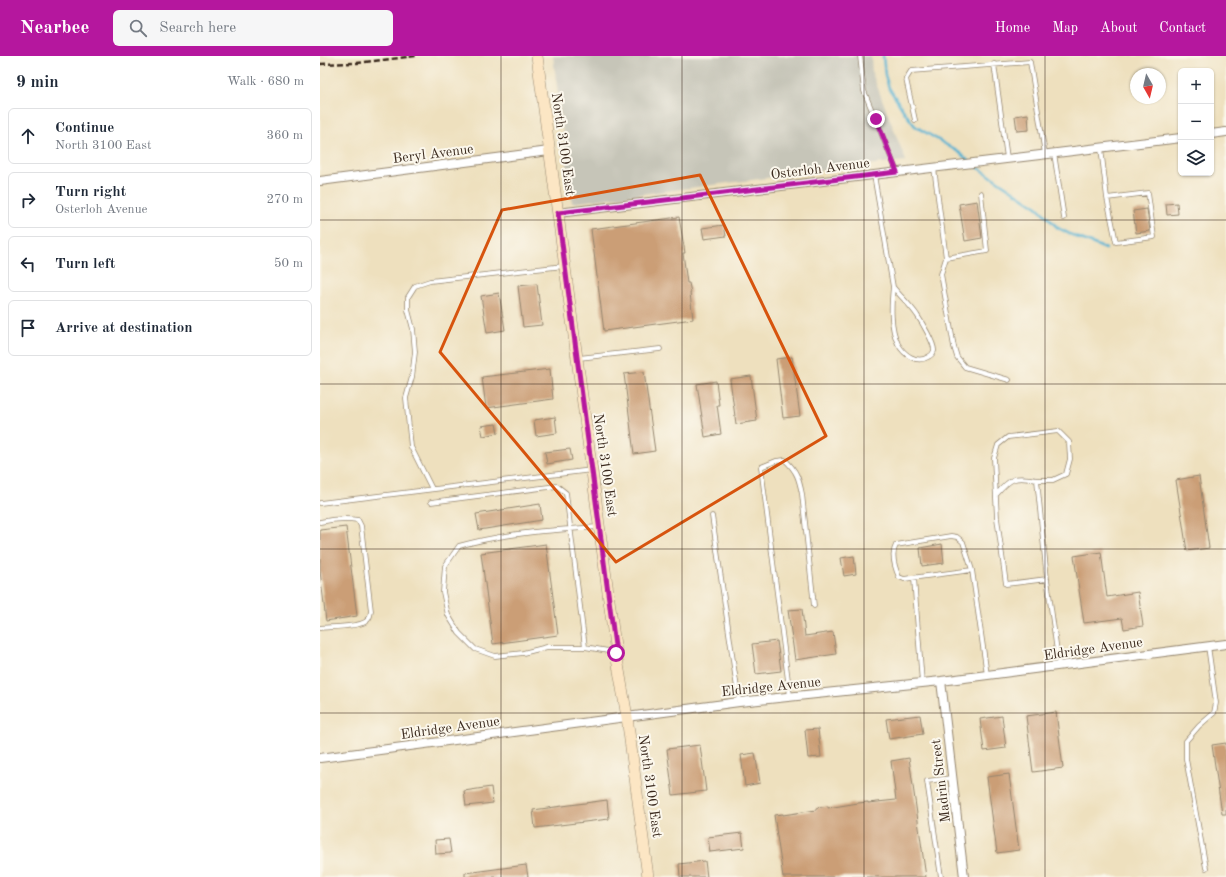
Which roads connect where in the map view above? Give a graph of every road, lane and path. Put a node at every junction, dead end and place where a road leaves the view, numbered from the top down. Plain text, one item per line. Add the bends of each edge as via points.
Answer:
1 (537, 56) edge
2 (860, 56) edge
3 (994, 64) junction
4 (915, 120) dead end
5 (1226, 132) edge
6 (1214, 134) edge
7 (1178, 138) edge
8 (1101, 147) junction
9 (549, 151) junction
10 (1049, 153) junction
11 (1007, 158) junction
12 (934, 167) junction
13 (897, 172) junction
14 (874, 175) junction
15 (320, 181) edge
16 (981, 193) dead end
17 (1107, 198) junction
18 (558, 213) junction
19 (1064, 218) dead end
20 (946, 258) junction
21 (565, 266) junction
22 (893, 288) junction
23 (660, 349) dead end
24 (577, 358) junction
25 (1009, 380) dead end
26 (592, 470) junction
27 (1038, 480) junction
28 (432, 489) junction
29 (996, 495) junction
30 (431, 502) dead end
31 (320, 503) edge
32 (712, 516) dead end
33 (320, 522) edge
34 (599, 527) junction
35 (570, 529) junction
36 (972, 570) junction
37 (914, 578) junction
38 (1047, 579) junction
39 (814, 606) dead end
40 (320, 627) edge
41 (1226, 644) edge
42 (1208, 646) junction
43 (585, 647) junction
44 (616, 653) junction
45 (1059, 666) junction
46 (987, 675) junction
47 (941, 681) junction
48 (922, 684) junction
49 (790, 696) junction
50 (739, 702) junction
51 (627, 717) junction
52 (320, 758) edge
53 (952, 778) junction
54 (1206, 868) dead end
55 (648, 877) edge
56 (941, 877) edge
57 (964, 877) edge

1 - 9 main road, North 3100 East
2 - 13 lane via 864,90
3 - 4 lane via 911,71 906,79
3 - 10 lane via 1030,62
3 - 11 lane
5 - 6 street
7 - 8 street, Osterloh Avenue
8 - 10 street, Osterloh Avenue
8 - 17 lane
9 - 15 street, Beryl Avenue
9 - 18 main road, North 3100 East
10 - 11 street, Osterloh Avenue
10 - 19 lane
11 - 12 street, Osterloh Avenue
12 - 13 street, Osterloh Avenue
12 - 20 lane
13 - 14 street, Osterloh Avenue
14 - 18 street, Osterloh Avenue
14 - 22 lane
16 - 20 lane via 987,251
17 - 17 lane via 1148,193 1154,237 1116,242
18 - 21 main road, North 3100 East
20 - 25 lane via 942,274 957,357 965,367
21 - 24 main road, North 3100 East
21 - 28 lane via 430,281 415,286 408,297 416,352 406,398 411,447
22 - 22 lane via 917,315 933,343 932,355 924,360 908,356 899,346 891,306
23 - 24 lane
24 - 26 main road, North 3100 East
26 - 28 lane
26 - 34 main road, North 3100 East
27 - 29 lane via 1022,477 1011,480
27 - 29 lane via 1053,480 1066,474 1070,459 1069,442 1058,431 1008,437 998,445 994,458
27 - 38 lane
28 - 31 lane
29 - 38 lane via 1006,584
30 - 35 lane via 557,486 566,493
32 - 50 lane
33 - 40 lane via 358,520 361,526 371,611 370,618 365,622
34 - 35 lane
34 - 44 main road, North 3100 East
35 - 43 lane
35 - 43 lane via 517,534 478,540 459,546 445,566 443,592 448,615 459,633 475,649 495,656 547,647
36 - 37 lane
36 - 37 lane via 963,542 957,537 896,545 896,569 900,577
36 - 46 lane
37 - 48 lane
38 - 45 lane
39 - 49 lane via 798,477 785,460 776,461 761,467
41 - 42 street, Eldridge Avenue
42 - 45 street, Eldridge Avenue
42 - 54 lane via 1216,703 1214,713 1186,741 1186,759
43 - 44 lane
44 - 51 main road, North 3100 East
45 - 46 street, Eldridge Avenue
46 - 47 street, Eldridge Avenue
47 - 48 street, Eldridge Avenue
47 - 53 street, Madrin Street
48 - 49 street, Eldridge Avenue
49 - 50 street, Eldridge Avenue
50 - 51 street, Eldridge Avenue
51 - 52 street, Eldridge Avenue
51 - 55 main road, North 3100 East
53 - 56 lane via 927,781
53 - 57 street, Madrin Street

